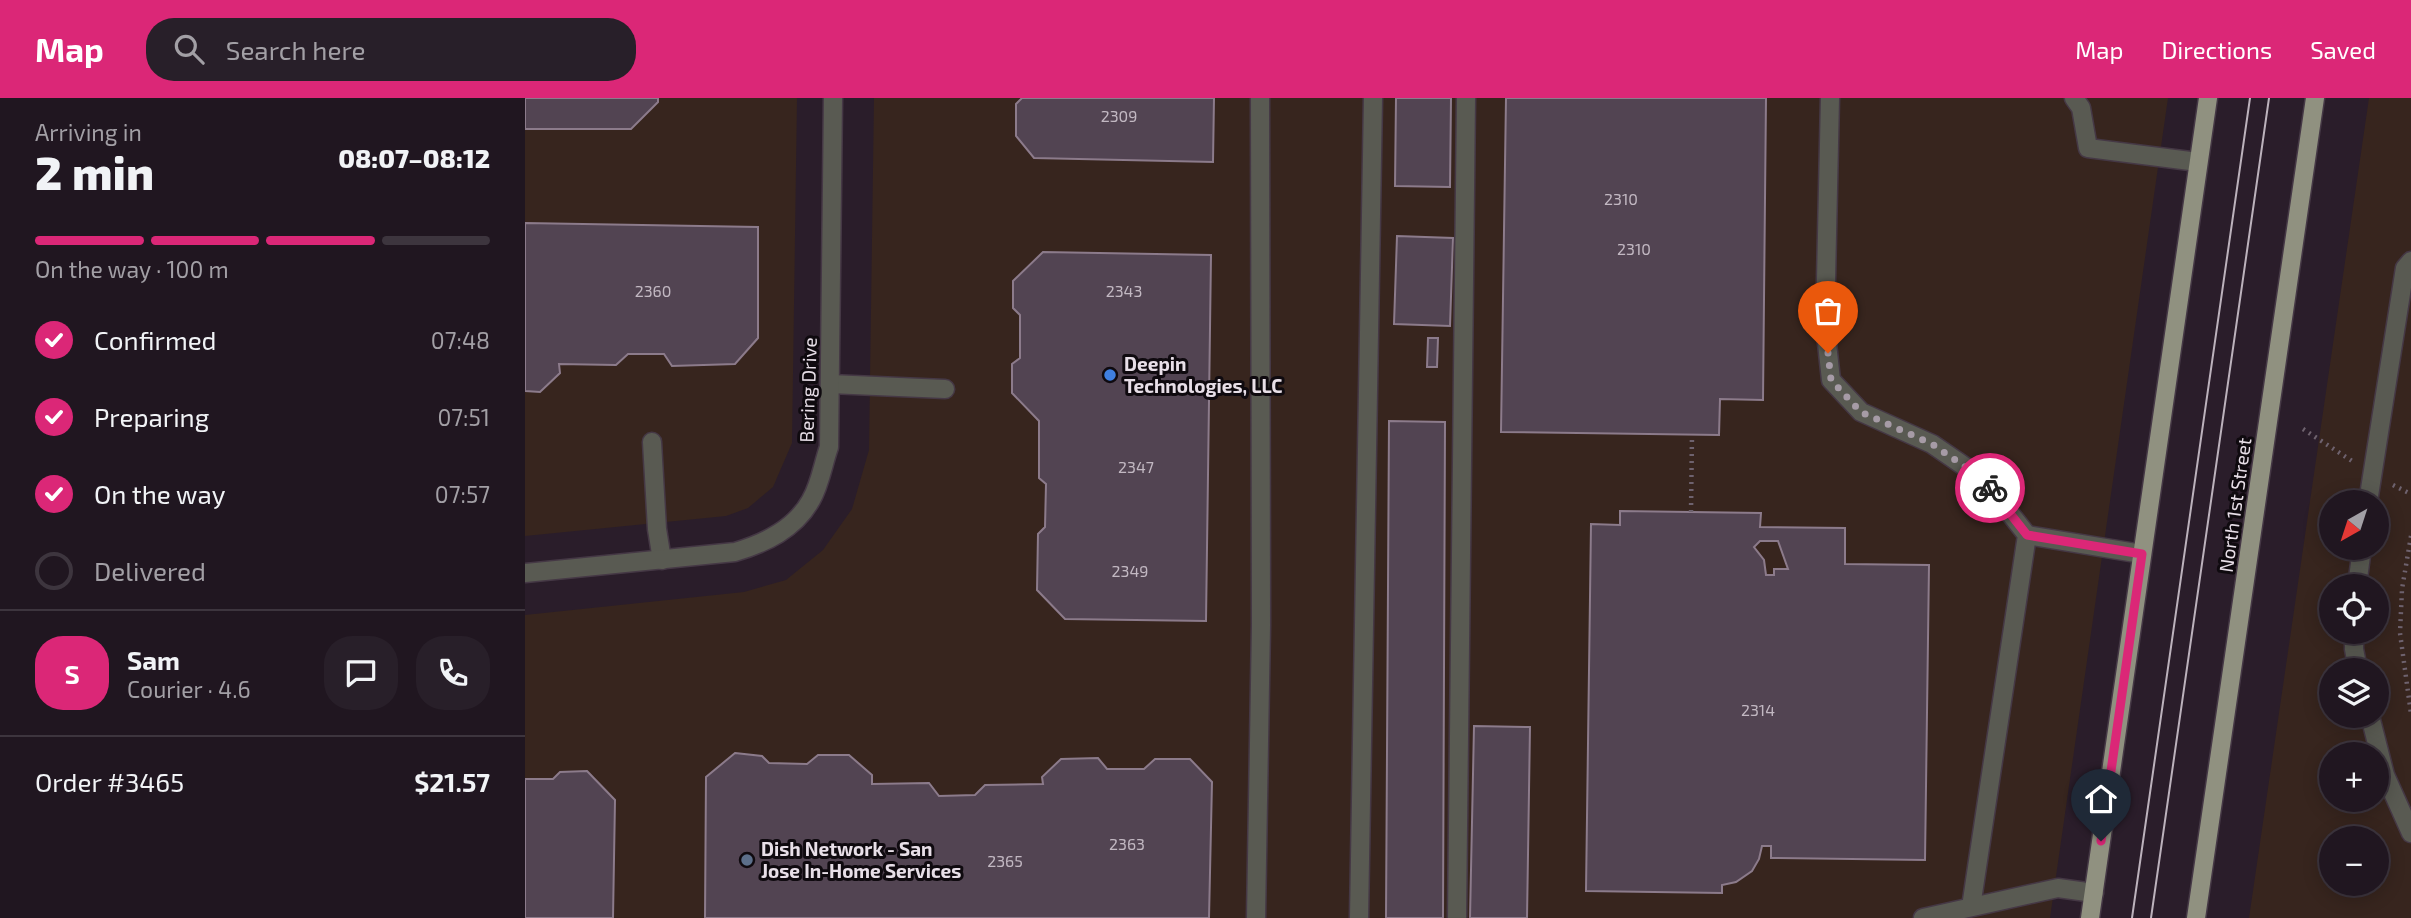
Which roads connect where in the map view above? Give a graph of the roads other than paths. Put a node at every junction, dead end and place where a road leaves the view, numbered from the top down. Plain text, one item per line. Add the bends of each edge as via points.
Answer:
1 (833, 98) edge
2 (1260, 98) edge
3 (1373, 98) edge
4 (1466, 98) edge
5 (1830, 98) edge
6 (2074, 98) edge
7 (2208, 98) edge
8 (2315, 98) edge
9 (2199, 162) junction
10 (2411, 261) edge
11 (830, 384) junction
12 (945, 389) dead end
13 (652, 442) dead end
14 (2370, 490) edge
15 (2027, 535) junction
16 (2142, 554) junction
17 (662, 560) junction
18 (525, 573) edge
19 (2372, 728) edge
20 (2411, 833) edge
21 (2094, 893) junction
22 (1971, 907) junction
23 (1256, 918) edge
24 (1359, 918) edge
25 (1457, 918) edge
26 (1923, 918) edge
27 (2090, 918) edge
28 (2196, 918) edge

1 - 11 street, Bering Drive
2 - 23 street via 1261,625
3 - 24 street
4 - 25 street
5 - 15 street via 1825,325 1831,380 1861,412 1932,444 1983,479
6 - 9 street via 2081,108 2088,148
7 - 9 main road
8 - 28 main road, North 1st Street
9 - 16 main road
10 - 14 street via 2405,268
11 - 12 street
11 - 17 street, Bering Drive via 829,447 812,499 798,519 766,542 735,552
13 - 17 street
15 - 16 street
15 - 22 street
16 - 21 main road
17 - 18 street, Bering Drive
19 - 20 street via 2385,775
21 - 22 street via 2058,888
21 - 27 main road
22 - 26 street

